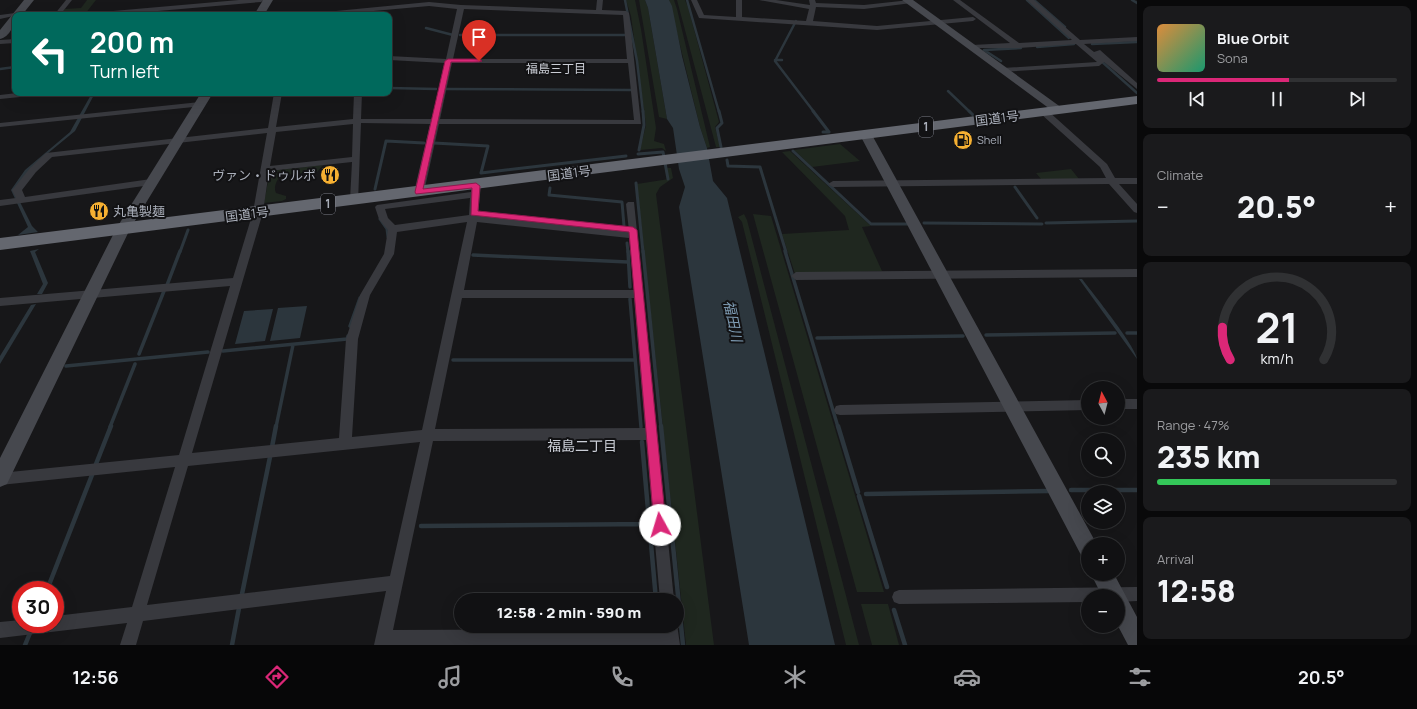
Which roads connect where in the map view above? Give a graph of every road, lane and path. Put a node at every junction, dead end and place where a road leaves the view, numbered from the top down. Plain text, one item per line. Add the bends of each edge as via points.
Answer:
1 (29, 0) edge
2 (69, 0) edge
3 (261, 0) edge
4 (268, 0) edge
5 (600, 0) edge
6 (694, 0) edge
7 (739, 0) edge
8 (762, 0) edge
9 (858, 0) edge
10 (947, 0) edge
11 (956, 0) edge
12 (1030, 0) edge
13 (1038, 0) edge
14 (908, 1) edge
15 (189, 3) edge
16 (811, 5) edge
17 (461, 7) junction
18 (864, 7) junction
19 (360, 10) edge
20 (19, 12) edge
21 (59, 12) edge
22 (115, 12) edge
23 (261, 12) edge
24 (339, 12) edge
25 (599, 12) junction
26 (12, 16) edge
27 (0, 17) edge
28 (739, 20) junction
29 (12, 21) edge
30 (806, 22) junction
31 (937, 22) junction
32 (0, 36) edge
33 (1137, 39) edge
34 (12, 41) edge
35 (0, 42) edge
36 (1082, 42) junction
37 (1019, 46) junction
38 (972, 47) junction
39 (392, 58) edge
40 (448, 61) junction
41 (632, 61) junction
42 (1003, 70) junction
43 (1137, 87) edge
44 (12, 96) edge
45 (205, 96) edge
46 (278, 96) edge
47 (358, 96) edge
48 (0, 97) edge
49 (1137, 100) edge
50 (200, 104) junction
51 (1051, 111) junction
52 (357, 121) junction
53 (434, 122) junction
54 (0, 125) edge
55 (272, 130) junction
56 (866, 135) junction
57 (177, 141) junction
58 (356, 159) junction
59 (265, 169) junction
60 (1137, 181) edge
61 (152, 182) junction
62 (1112, 182) junction
63 (892, 183) junction
64 (833, 184) dead end
65 (476, 190) junction
66 (419, 192) junction
67 (17, 200) junction
68 (355, 200) junction
69 (0, 202) edge
70 (631, 204) dead end
71 (1137, 210) edge
72 (258, 212) junction
73 (473, 216) junction
74 (123, 229) junction
75 (393, 230) junction
76 (633, 232) junction
77 (0, 244) edge
78 (1137, 273) edge
79 (941, 274) junction
80 (796, 276) dead end
81 (236, 282) junction
82 (91, 294) junction
83 (458, 294) junction
84 (639, 294) junction
85 (0, 302) edge
86 (1125, 404) edge
87 (1137, 404) edge
88 (1081, 405) edge
89 (1012, 406) junction
90 (840, 410) dead end
91 (651, 434) junction
92 (428, 435) junction
93 (345, 444) junction
94 (184, 460) junction
95 (0, 478) edge
96 (1082, 537) edge
97 (395, 583) junction
98 (666, 593) edge
99 (1137, 594) edge
100 (1125, 596) edge
101 (899, 597) dead end
102 (1081, 598) edge
103 (137, 615) junction
104 (1125, 617) edge
105 (64, 623) edge
106 (12, 629) edge
107 (0, 630) edge
108 (671, 636) edge
109 (1137, 639) edge
110 (383, 641) edge
111 (128, 645) edge

1 - 20 street
2 - 21 street
3 - 15 street
4 - 23 street
5 - 25 street
6 - 28 street via 701,17
7 - 28 street
8 - 16 street
9 - 18 street
10 - 31 street via 973,19
11 - 37 street
12 - 36 street
13 - 36 street
14 - 18 street
14 - 31 street
15 - 22 street
16 - 18 street
16 - 30 street
17 - 19 street via 429,4
17 - 25 street
17 - 40 street
19 - 24 street
25 - 41 street via 626,13
26 - 27 street
28 - 30 street
29 - 32 street
30 - 31 street via 877,28
31 - 38 street
33 - 36 street
34 - 35 street
36 - 37 street
36 - 42 street via 1100,62 1099,64
36 - 43 street
37 - 38 street
38 - 42 street
39 - 40 street
40 - 41 street
40 - 53 street
41 - 53 street via 638,122
42 - 51 street
44 - 48 street
45 - 50 street
46 - 55 street
47 - 52 street
49 - 51 highway, 国道1号 / 1
50 - 54 street
50 - 57 street
51 - 56 highway, 国道1号 / 1
51 - 62 street via 1104,166
52 - 53 street
52 - 55 street
52 - 58 street
53 - 66 street
55 - 57 street
55 - 59 street
56 - 63 street
56 - 65 highway, 国道1号 / 1 via 656,162
57 - 61 street
57 - 67 street via 49,155 17,190
58 - 59 street
58 - 68 street
59 - 72 street
60 - 62 street
61 - 67 street
61 - 74 street
62 - 63 street
62 - 71 street
63 - 64 street
63 - 79 street
65 - 66 highway, 国道1号 / 1
65 - 73 street
65 - 75 street via 380,207 384,219
66 - 68 highway, 国道1号 / 1
67 - 69 street
68 - 72 highway, 国道1号 / 1
70 - 76 street
72 - 74 highway, 国道1号 / 1
72 - 81 street
73 - 75 street
73 - 76 street
73 - 83 street
74 - 77 highway, 国道1号 / 1
74 - 82 street
75 - 93 street via 389,254 365,295 352,339
76 - 84 street
78 - 79 street
79 - 80 street
79 - 89 street
81 - 82 street
81 - 94 street
82 - 85 street
82 - 95 street
83 - 84 street
83 - 92 street
84 - 91 street
86 - 87 street
88 - 89 street
89 - 90 street
89 - 96 street
91 - 92 street
91 - 98 street
92 - 93 street
92 - 97 street
93 - 94 street
94 - 95 street
94 - 103 street
97 - 103 street
97 - 110 street
99 - 100 street
101 - 102 street
103 - 105 street
103 - 111 street
104 - 109 street
106 - 107 street
108 - 110 street

